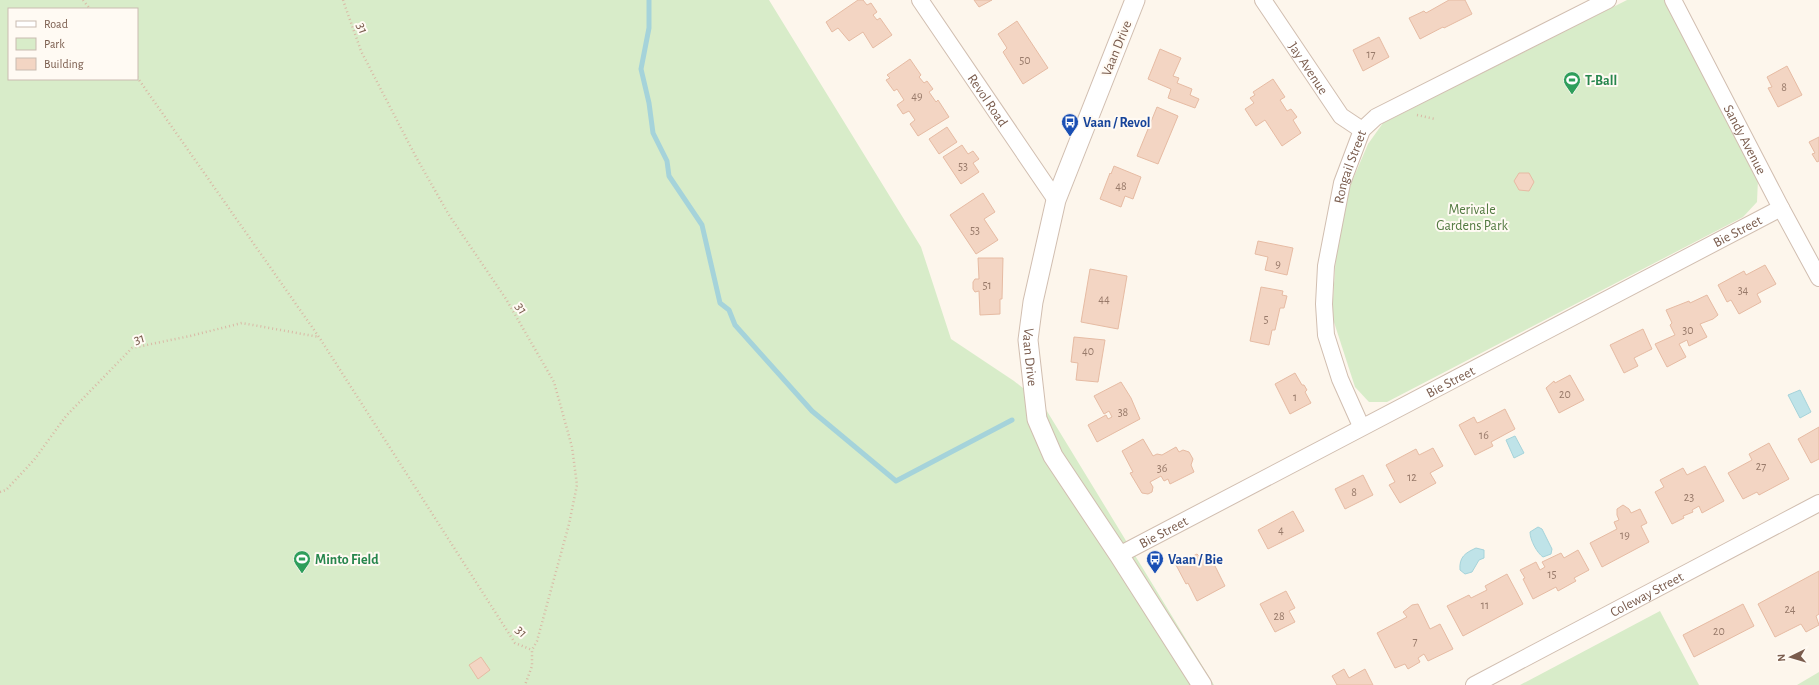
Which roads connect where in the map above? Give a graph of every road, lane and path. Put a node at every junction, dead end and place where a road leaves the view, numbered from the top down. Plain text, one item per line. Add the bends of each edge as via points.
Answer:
1 (83, 0) edge
2 (343, 0) edge
3 (920, 0) edge
4 (1135, 0) edge
5 (1263, 0) edge
6 (1608, 0) edge
7 (1673, 0) edge
8 (89, 8) edge
9 (138, 78) edge
10 (1362, 130) junction
11 (1056, 200) junction
12 (1781, 208) junction
13 (1819, 278) edge
14 (319, 337) junction
15 (1361, 426) junction
16 (0, 492) edge
17 (1819, 503) edge
18 (1119, 555) junction
19 (532, 650) junction
20 (525, 685) edge
21 (1202, 685) edge
22 (1474, 685) edge

1 - 8 path
2 - 19 path, 31 via 361,51 416,157 449,215 506,299 554,382 572,447 577,485 539,634
3 - 11 street, Revol Road
4 - 11 street, Vaan Drive
5 - 10 street, Jay Avenue via 1341,116
6 - 10 street, Rongail Street via 1376,117
7 - 12 street, Sandy Avenue
9 - 14 path, 31
10 - 15 street, Rongail Street via 1342,183 1326,266 1324,304 1326,335 1340,379
11 - 18 street, Vaan Drive via 1033,302 1028,340 1037,419 1052,456
12 - 13 street, Sandy Avenue
12 - 15 street, Bie Street
14 - 16 path, 31 via 242,323 132,348 66,416 34,460 6,490
14 - 19 path, 31 via 515,643
15 - 18 street, Bie Street
17 - 22 street, Coleway Street
18 - 21 street, Vaan Drive
19 - 20 path, 31 via 532,666

